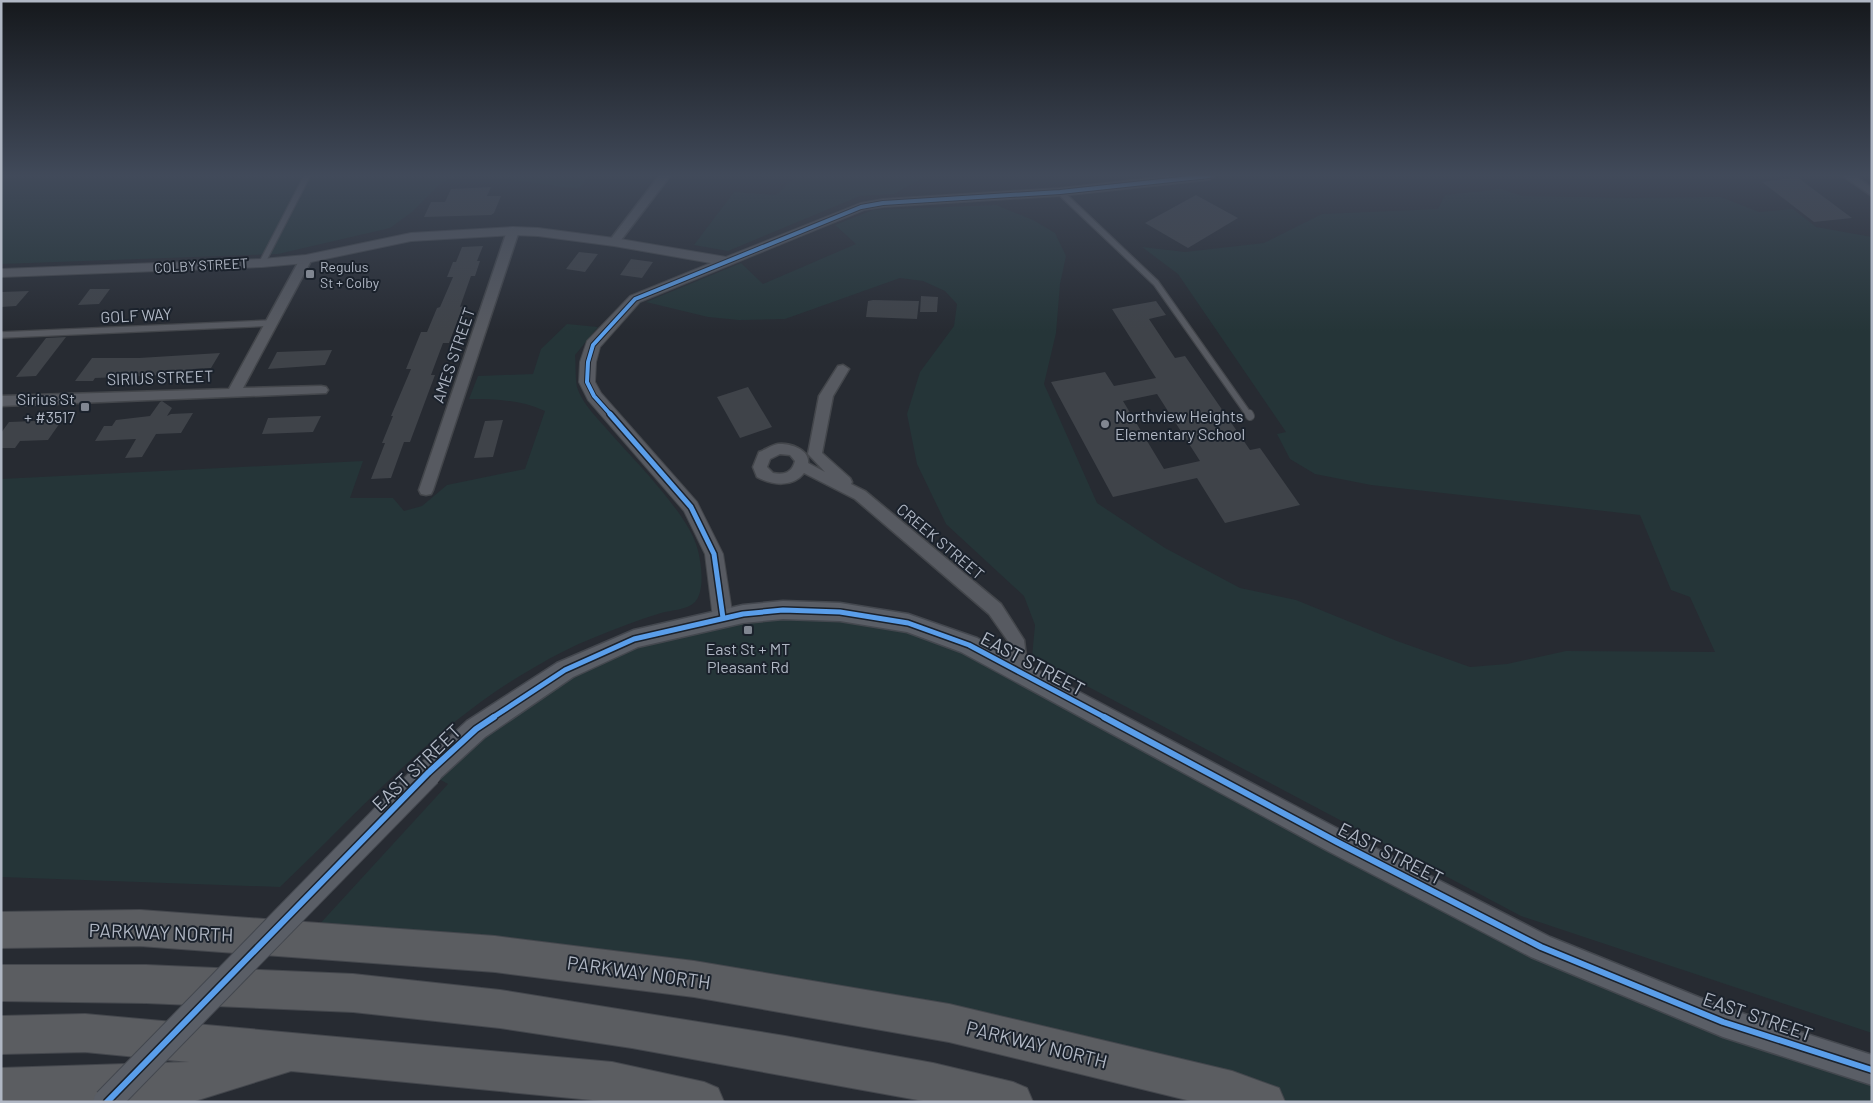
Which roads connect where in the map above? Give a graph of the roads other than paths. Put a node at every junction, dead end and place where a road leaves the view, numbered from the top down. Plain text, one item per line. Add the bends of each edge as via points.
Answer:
1 (280, 227) edge
2 (625, 227) edge
3 (810, 227) edge
4 (1097, 227) edge
5 (513, 231) junction
6 (614, 242) junction
7 (306, 259) junction
8 (726, 261) junction
9 (262, 262) junction
10 (1, 273) edge
11 (272, 323) junction
12 (1, 335) edge
13 (843, 369) dead end
14 (321, 390) dead end
15 (234, 392) junction
16 (1, 401) edge
17 (1250, 416) dead end
18 (802, 466) dead end
19 (426, 490) dead end
20 (860, 495) junction
21 (723, 618) junction
22 (1020, 673) junction
23 (1, 930) edge
24 (1, 983) edge
25 (1, 1035) edge
26 (294, 1052) junction
27 (1872, 1070) edge
28 (1, 1088) edge
29 (107, 1102) edge
30 (704, 1102) edge
31 (1013, 1102) edge
32 (1265, 1102) edge

1 - 9 lane
2 - 6 street
3 - 8 street
4 - 17 lane via 1156,283
5 - 6 street, COLBY STREET
5 - 7 street, COLBY STREET via 411,237
5 - 19 street, AMES STREET
6 - 8 street, COLBY STREET
7 - 9 street, COLBY STREET
7 - 11 street
8 - 21 street via 635,299 594,345 588,362 587,382 594,396 691,507 714,554
9 - 10 street, COLBY STREET
11 - 12 lane, GOLF WAY
11 - 15 street
13 - 20 street via 826,396 815,454
14 - 15 street, SIRIUS STREET
15 - 16 street, SIRIUS STREET
18 - 20 street, CREEK STREET
20 - 22 street, CREEK STREET via 995,609 1016,640
21 - 22 main road, EAST STREET via 783,610 840,612 908,622 969,646
21 - 29 main road, EAST STREET, bridge via 634,639 564,670 476,729 428,773
22 - 27 main road, EAST STREET via 1541,947 1724,1022
23 - 32 highway, PARKWAY NORTH via 140,928 306,939 495,954 694,979 950,1023 1232,1091
24 - 31 highway via 146,984 353,993 500,1009 785,1055
25 - 26 highway via 85,1033
26 - 28 highway via 195,1081
26 - 30 highway via 612,1082

